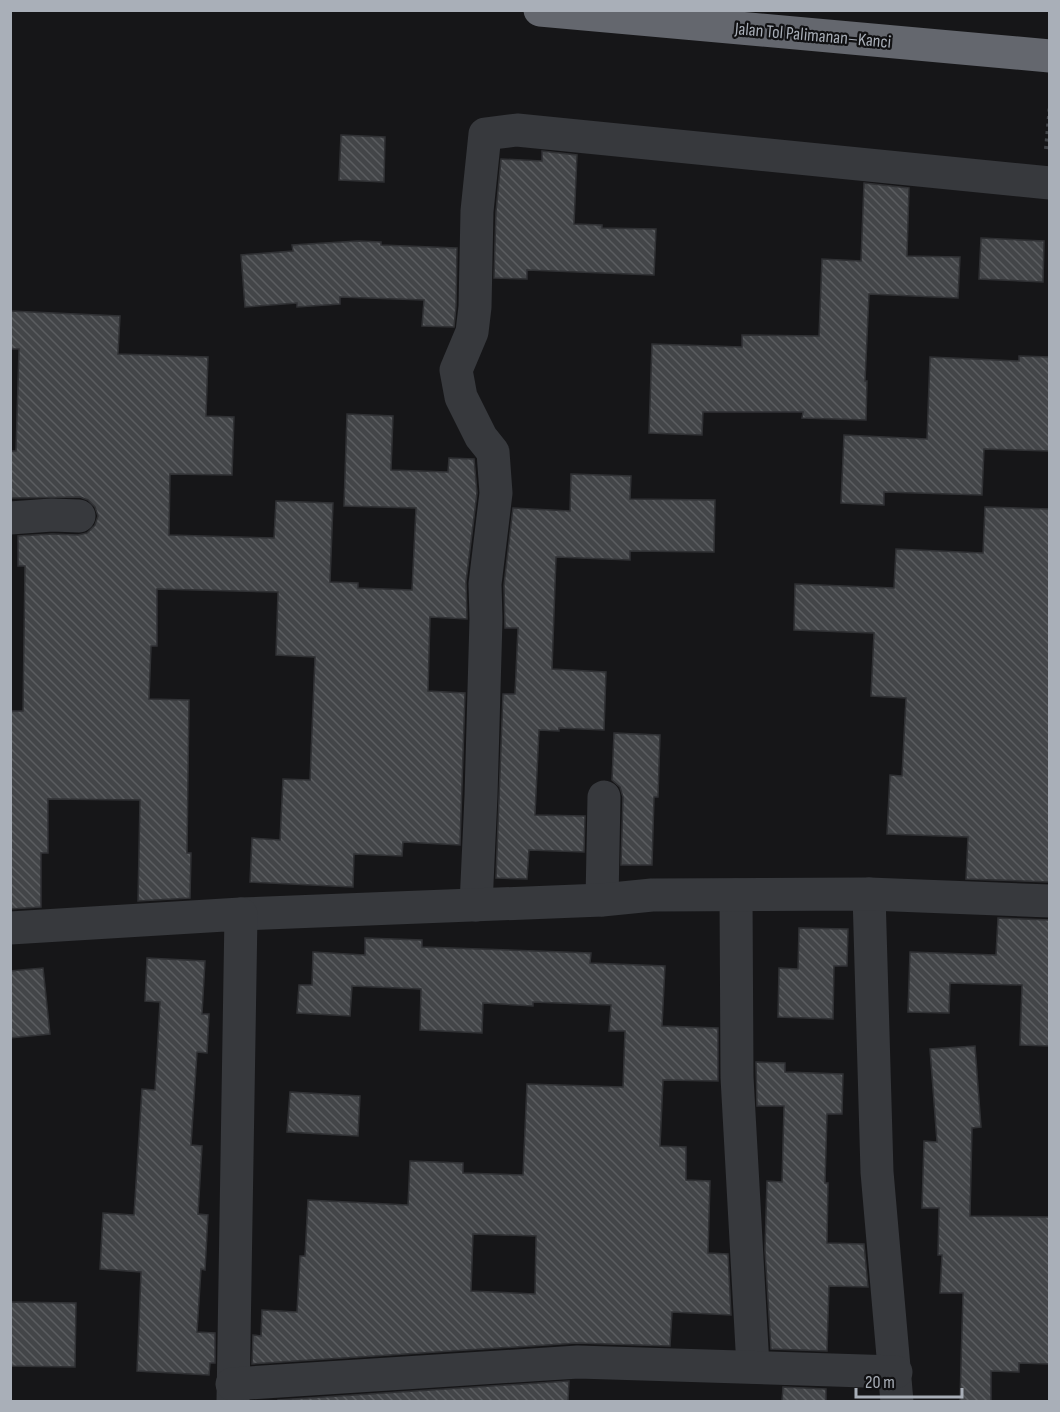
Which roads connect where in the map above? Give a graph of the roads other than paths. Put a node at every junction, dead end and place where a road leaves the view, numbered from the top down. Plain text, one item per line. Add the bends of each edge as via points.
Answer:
1 (540, 10) edge
2 (1050, 56) edge
3 (1047, 170) edge
4 (79, 516) dead end
5 (10, 518) edge
6 (604, 797) dead end
7 (869, 894) junction
8 (736, 895) junction
9 (602, 900) junction
10 (1050, 901) edge
11 (476, 905) junction
12 (241, 914) junction
13 (10, 928) edge
14 (753, 1366) junction
15 (896, 1387) edge
16 (232, 1393) edge

1 - 2 highway, Jalan Tol Palimanan–Kanci
3 - 11 street via 517,130 484,134 477,211 475,308 472,332 456,370 461,397 493,452 496,493 484,584
4 - 5 street
6 - 9 street
7 - 8 street
7 - 10 street
7 - 15 street via 878,1172
8 - 9 street via 652,895
8 - 14 street via 737,1077
9 - 11 street
11 - 12 street
12 - 13 street
12 - 16 street
14 - 15 street
14 - 16 street via 578,1362

